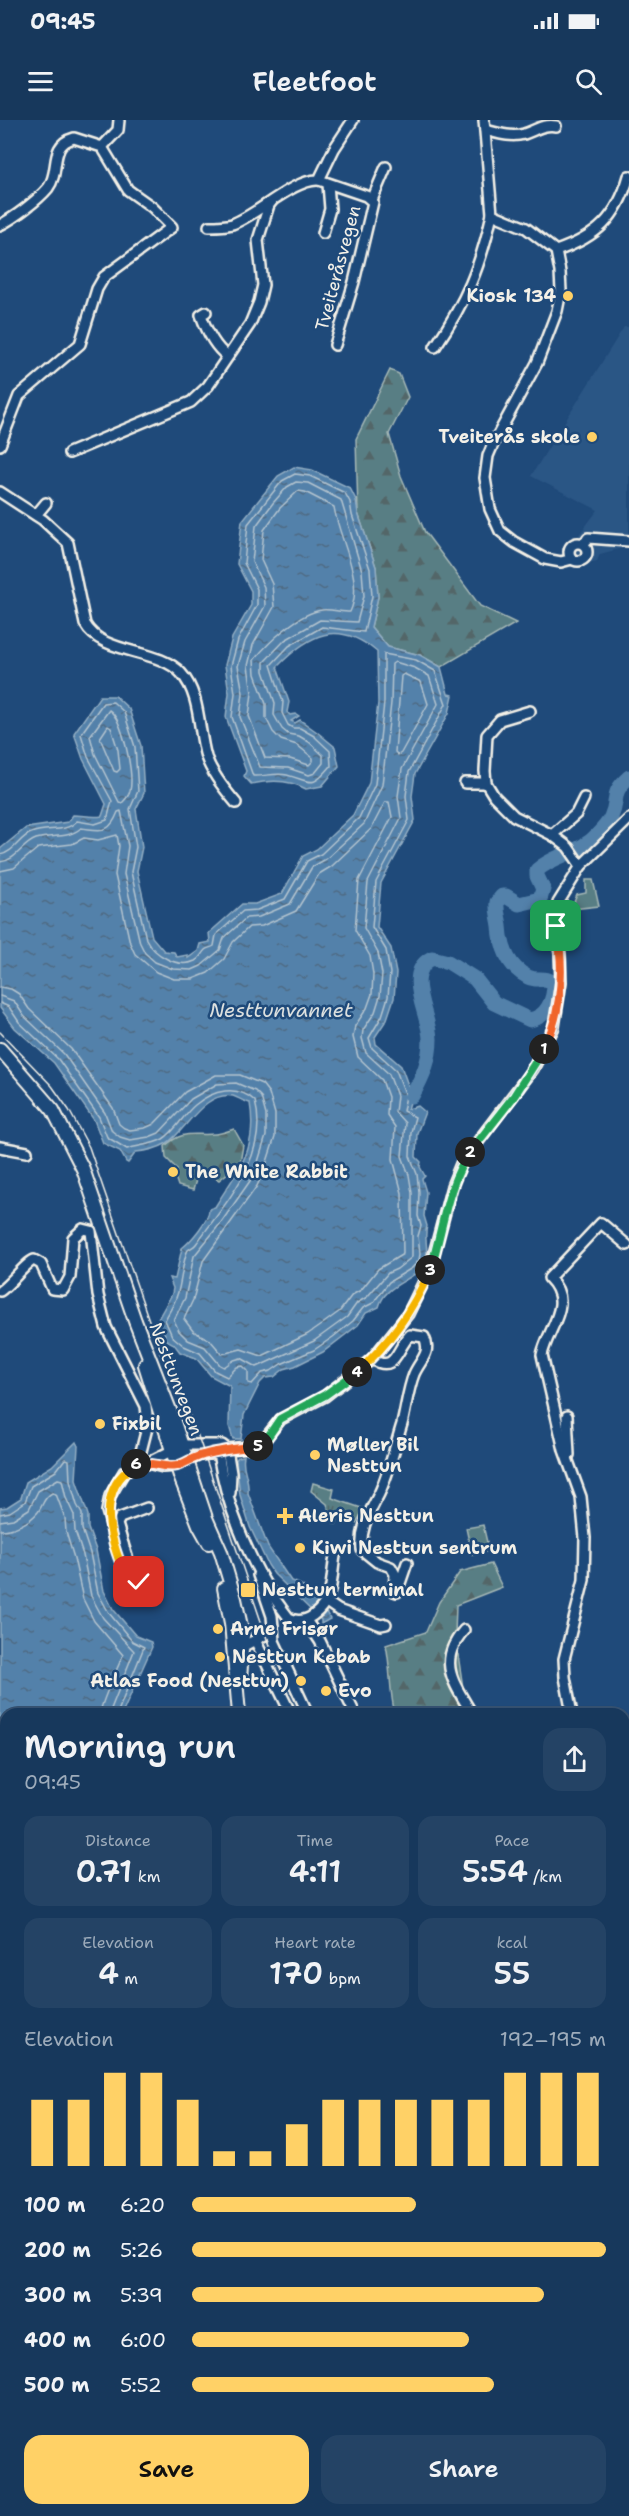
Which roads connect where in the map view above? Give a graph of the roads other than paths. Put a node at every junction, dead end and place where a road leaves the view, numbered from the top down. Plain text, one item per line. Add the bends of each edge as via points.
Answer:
1 (119, 120) edge
2 (353, 120) edge
3 (485, 125) edge
4 (556, 126) dead end
5 (102, 147) junction
6 (386, 167) dead end
7 (629, 176) edge
8 (324, 182) junction
9 (372, 200) junction
10 (272, 201) junction
11 (492, 214) junction
12 (0, 225) edge
13 (209, 226) dead end
14 (323, 233) dead end
15 (556, 251) junction
16 (203, 313) dead end
17 (335, 345) dead end
18 (435, 347) dead end
19 (227, 356) junction
20 (0, 445) edge
21 (69, 453) dead end
22 (0, 492) edge
23 (46, 503) dead end
24 (36, 515) junction
25 (629, 541) edge
26 (530, 711) dead end
27 (465, 783) dead end
28 (486, 783) junction
29 (584, 798) dead end
30 (236, 803) dead end
31 (629, 819) edge
32 (552, 835) junction
33 (581, 866) junction
34 (0, 1050) edge
35 (0, 1148) edge
36 (27, 1152) dead end
37 (627, 1245) dead end
38 (0, 1291) edge
39 (372, 1359) junction
40 (567, 1416) dead end
41 (177, 1447) junction
42 (225, 1450) junction
43 (143, 1463) junction
44 (182, 1463) junction
45 (568, 1466) junction
46 (147, 1508) dead end
47 (120, 1545) junction
48 (335, 1556) dead end
49 (252, 1558) junction
50 (407, 1563) dead end
51 (131, 1569) dead end
52 (139, 1582) dead end
53 (327, 1603) junction
54 (309, 1619) junction
55 (240, 1621) junction
56 (383, 1622) dead end
57 (273, 1627) junction
58 (464, 1630) dead end
59 (256, 1641) junction
60 (238, 1648) junction
61 (239, 1708) edge
62 (288, 1708) edge
63 (305, 1708) edge
64 (352, 1708) edge
65 (468, 1708) edge
66 (571, 1708) edge

1 - 5 street via 118,130
2 - 8 street, Tveiteråsvegen via 334,149
3 - 4 street via 512,136 546,124
3 - 11 street
5 - 12 street via 83,139 66,140 57,152 47,189
5 - 20 street via 128,190 172,227 104,277 80,344 19,396
6 - 9 street, Tveiteråsvegen
7 - 15 street via 619,205 608,221 579,243
8 - 9 street, Tveiteråsvegen
8 - 10 street via 309,181
8 - 14 street, Tveiteråsvegen via 330,209
9 - 17 street, Tveiteråsvegen via 372,213
10 - 13 street via 232,224
10 - 19 street via 258,240 262,292 253,318
11 - 15 street via 526,228
11 - 18 street via 468,293
15 - 25 street via 561,282 557,311 537,363 488,456 485,478 490,509 500,531 545,559 561,562 585,557 584,544 588,538
16 - 19 street
19 - 21 street via 215,378 191,402
22 - 24 street
23 - 24 street
24 - 30 street via 68,543 88,631 166,662 185,678 196,702 207,759
26 - 28 street via 500,720 487,735
27 - 28 street
28 - 32 street via 514,816
29 - 32 street via 576,814
31 - 33 street
32 - 33 street
33 - 39 street via 568,883 555,914 561,982 548,1042 514,1096 461,1164 422,1288 408,1314
34 - 41 main road, Nesttunvegen via 53,1110 74,1147 135,1321 152,1390
35 - 36 street
37 - 45 street via 601,1223 549,1278 556,1285 560,1314 542,1355
38 - 43 street via 34,1260 41,1264 52,1289 63,1290 70,1276 73,1239 83,1229 91,1232 106,1327 146,1407
39 - 42 street via 325,1395 280,1419 259,1446
39 - 50 street via 381,1364 393,1361 410,1335 424,1337 428,1344 414,1374 379,1493 363,1524 361,1537 362,1550 391,1567 395,1574 394,1591 398,1592
40 - 45 street
41 - 42 street via 222,1445
41 - 43 street
41 - 44 main road, Nesttunvegen
42 - 44 street
42 - 49 street, Nesttunvegen via 221,1474
43 - 44 street via 163,1467
43 - 47 street via 124,1472 107,1503
44 - 55 main road, Nesttunvegen via 221,1552
44 - 60 main road, Nesttunvegen via 199,1526 227,1598
45 - 66 street via 581,1497 585,1547 584,1580 564,1659
46 - 47 street via 120,1518
47 - 51 street
47 - 52 street via 129,1585
48 - 53 street
49 - 54 street, Nesttunvegen via 290,1618
49 - 57 street, Nesttunvegen
53 - 54 street
53 - 56 street via 359,1618 381,1625
54 - 64 street
55 - 59 street, Nesttunvegen
55 - 60 main road, Nesttunvegen
57 - 59 street
57 - 63 street, Nesttunvegen via 274,1641
58 - 65 street via 452,1647 449,1669
59 - 60 street
59 - 62 street, Nesttunvegen
60 - 61 main road, Nesttunvegen

